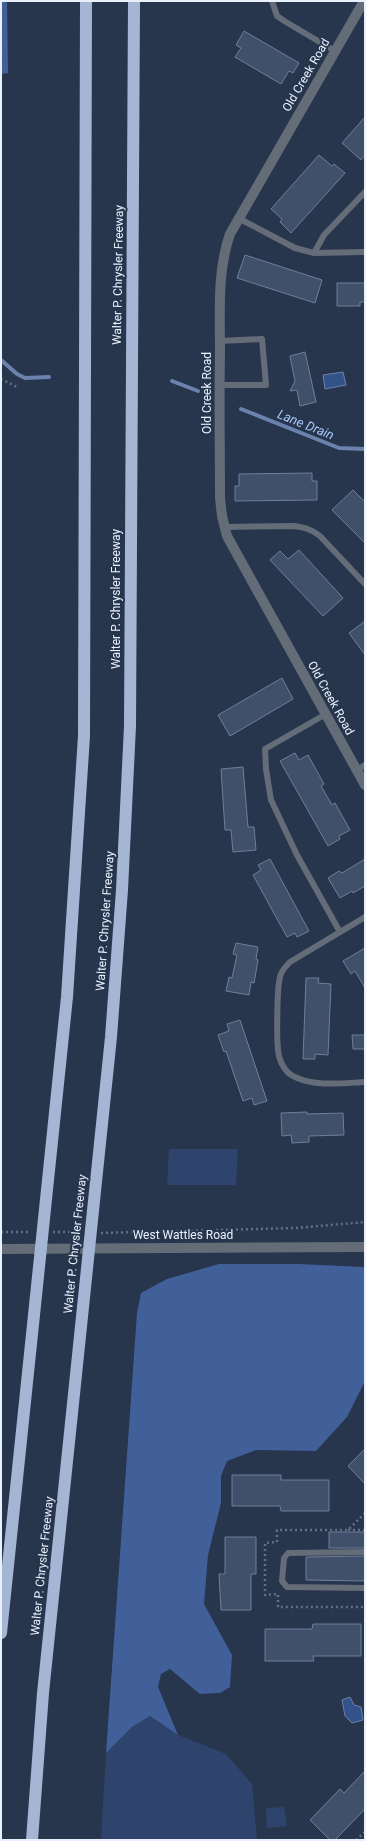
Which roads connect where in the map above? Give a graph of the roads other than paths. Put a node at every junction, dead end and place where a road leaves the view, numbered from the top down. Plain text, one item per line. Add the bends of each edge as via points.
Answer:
1 (86, 1) edge
2 (134, 1) edge
3 (272, 1) edge
4 (364, 1) edge
5 (335, 51) junction
6 (365, 192) edge
7 (238, 218) junction
8 (365, 252) edge
9 (314, 253) junction
10 (220, 341) junction
11 (220, 385) junction
12 (224, 527) junction
13 (365, 584) edge
14 (326, 714) junction
15 (361, 768) edge
16 (365, 785) edge
17 (365, 917) edge
18 (340, 932) junction
19 (365, 1082) edge
20 (365, 1247) edge
21 (4, 1249) edge
22 (365, 1552) edge
23 (365, 1588) edge
24 (1, 1633) edge
25 (32, 1840) edge

1 - 24 highway via 84,736 67,997
2 - 25 highway, Walter P. Chrysler Freeway via 130,726 122,890 111,1037 43,1693
3 - 5 lane via 277,16
4 - 5 street, Old Creek Road
5 - 7 street, Old Creek Road
6 - 9 lane via 324,235
7 - 9 lane via 295,248
7 - 10 street, Old Creek Road via 223,258 220,285
8 - 9 lane
10 - 11 street, Old Creek Road
10 - 11 lane via 262,339 266,385
11 - 12 street, Old Creek Road via 220,498
12 - 13 lane via 304,527 320,536
12 - 14 street, Old Creek Road via 234,550
14 - 15 street, Old Creek Road
14 - 18 lane via 265,748 266,769 271,800 297,855
15 - 16 street, Old Creek Road
17 - 18 lane
18 - 19 lane via 290,962 282,971 279,986 279,1056 287,1071 303,1080 328,1083
20 - 21 street, West Wattles Road
22 - 23 lane via 288,1553 284,1558 282,1581 287,1587

